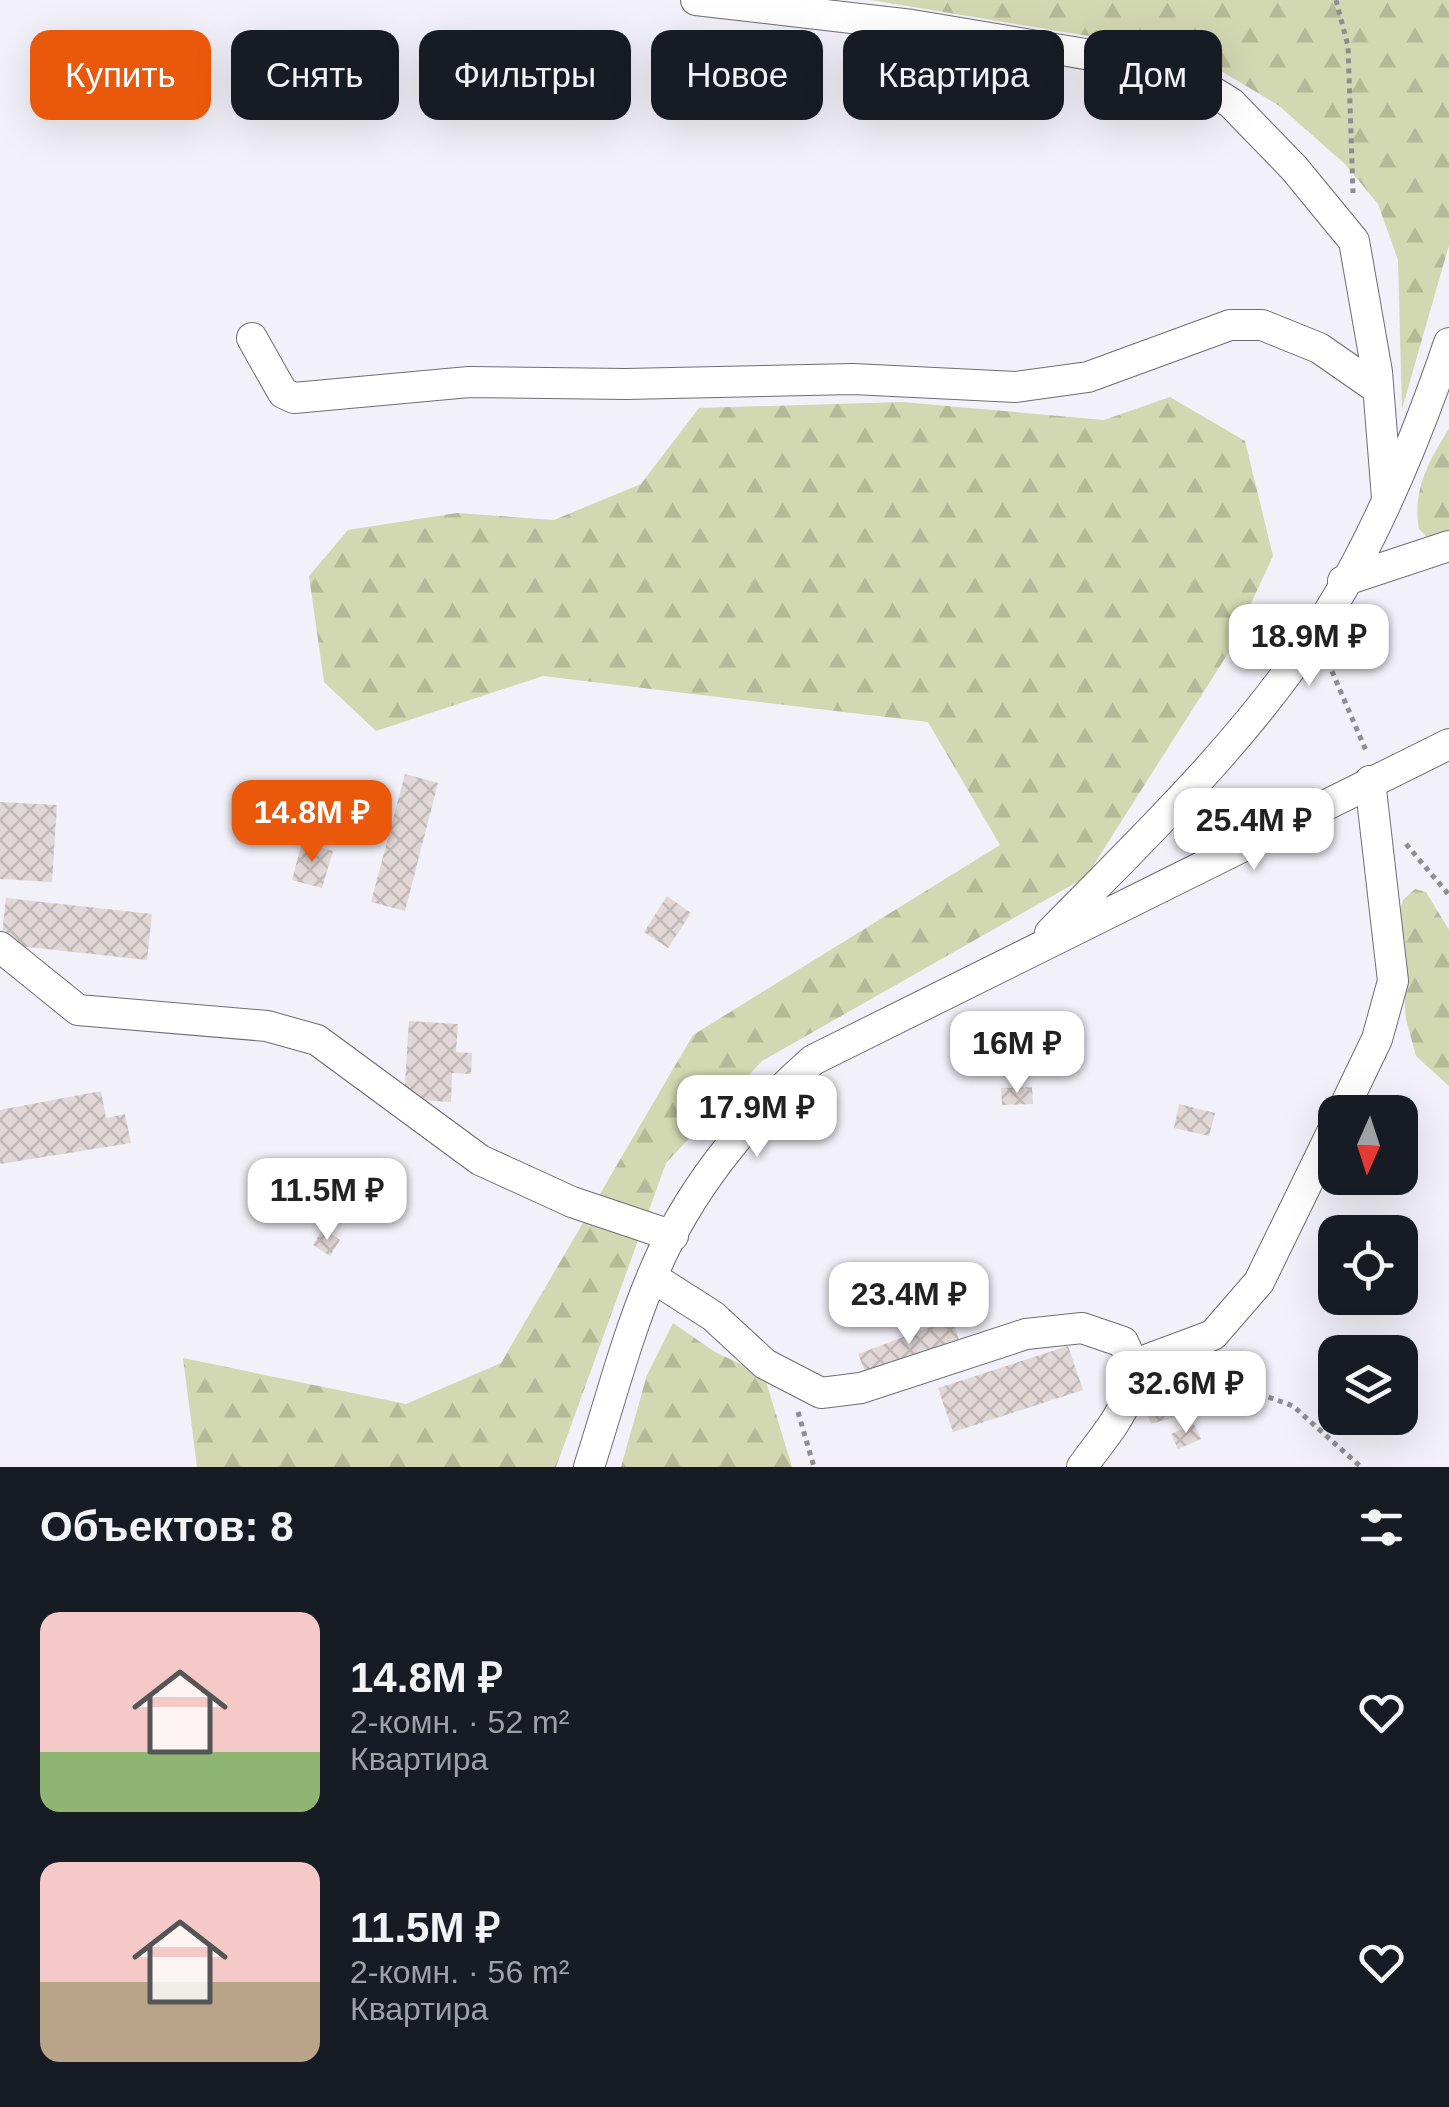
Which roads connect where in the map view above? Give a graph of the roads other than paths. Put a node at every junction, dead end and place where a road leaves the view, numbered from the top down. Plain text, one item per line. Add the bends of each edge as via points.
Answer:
1 (696, 0) edge
2 (252, 338) dead end
3 (1449, 343) edge
4 (1378, 389) junction
5 (1387, 498) junction
6 (1449, 546) edge
7 (1343, 582) junction
8 (1449, 744) edge
9 (1370, 781) junction
10 (0, 947) edge
11 (1034, 949) junction
12 (1350, 1095) edge
13 (1318, 1161) edge
14 (674, 1236) junction
15 (652, 1277) junction
16 (1134, 1364) junction
17 (589, 1467) edge
18 (1082, 1467) edge

1 - 4 street via 912,26 1187,76 1231,103 1354,242
2 - 4 street via 283,393 294,398 469,382 853,379 1016,387 1088,377 1230,324 1262,325 1319,348
3 - 5 street
4 - 5 street
5 - 7 street
6 - 7 street
7 - 11 street via 1316,631 1201,780
8 - 9 street
9 - 11 street
9 - 12 street via 1393,981 1377,1039
10 - 14 street via 78,1010 267,1026 317,1040 480,1160 572,1202
11 - 14 street via 813,1060 727,1150
13 - 16 street via 1259,1282 1213,1335
14 - 15 street
15 - 16 street via 713,1316 766,1364 821,1393 861,1388 1026,1334 1082,1328 1123,1342
15 - 17 street
16 - 18 street via 1128,1400

